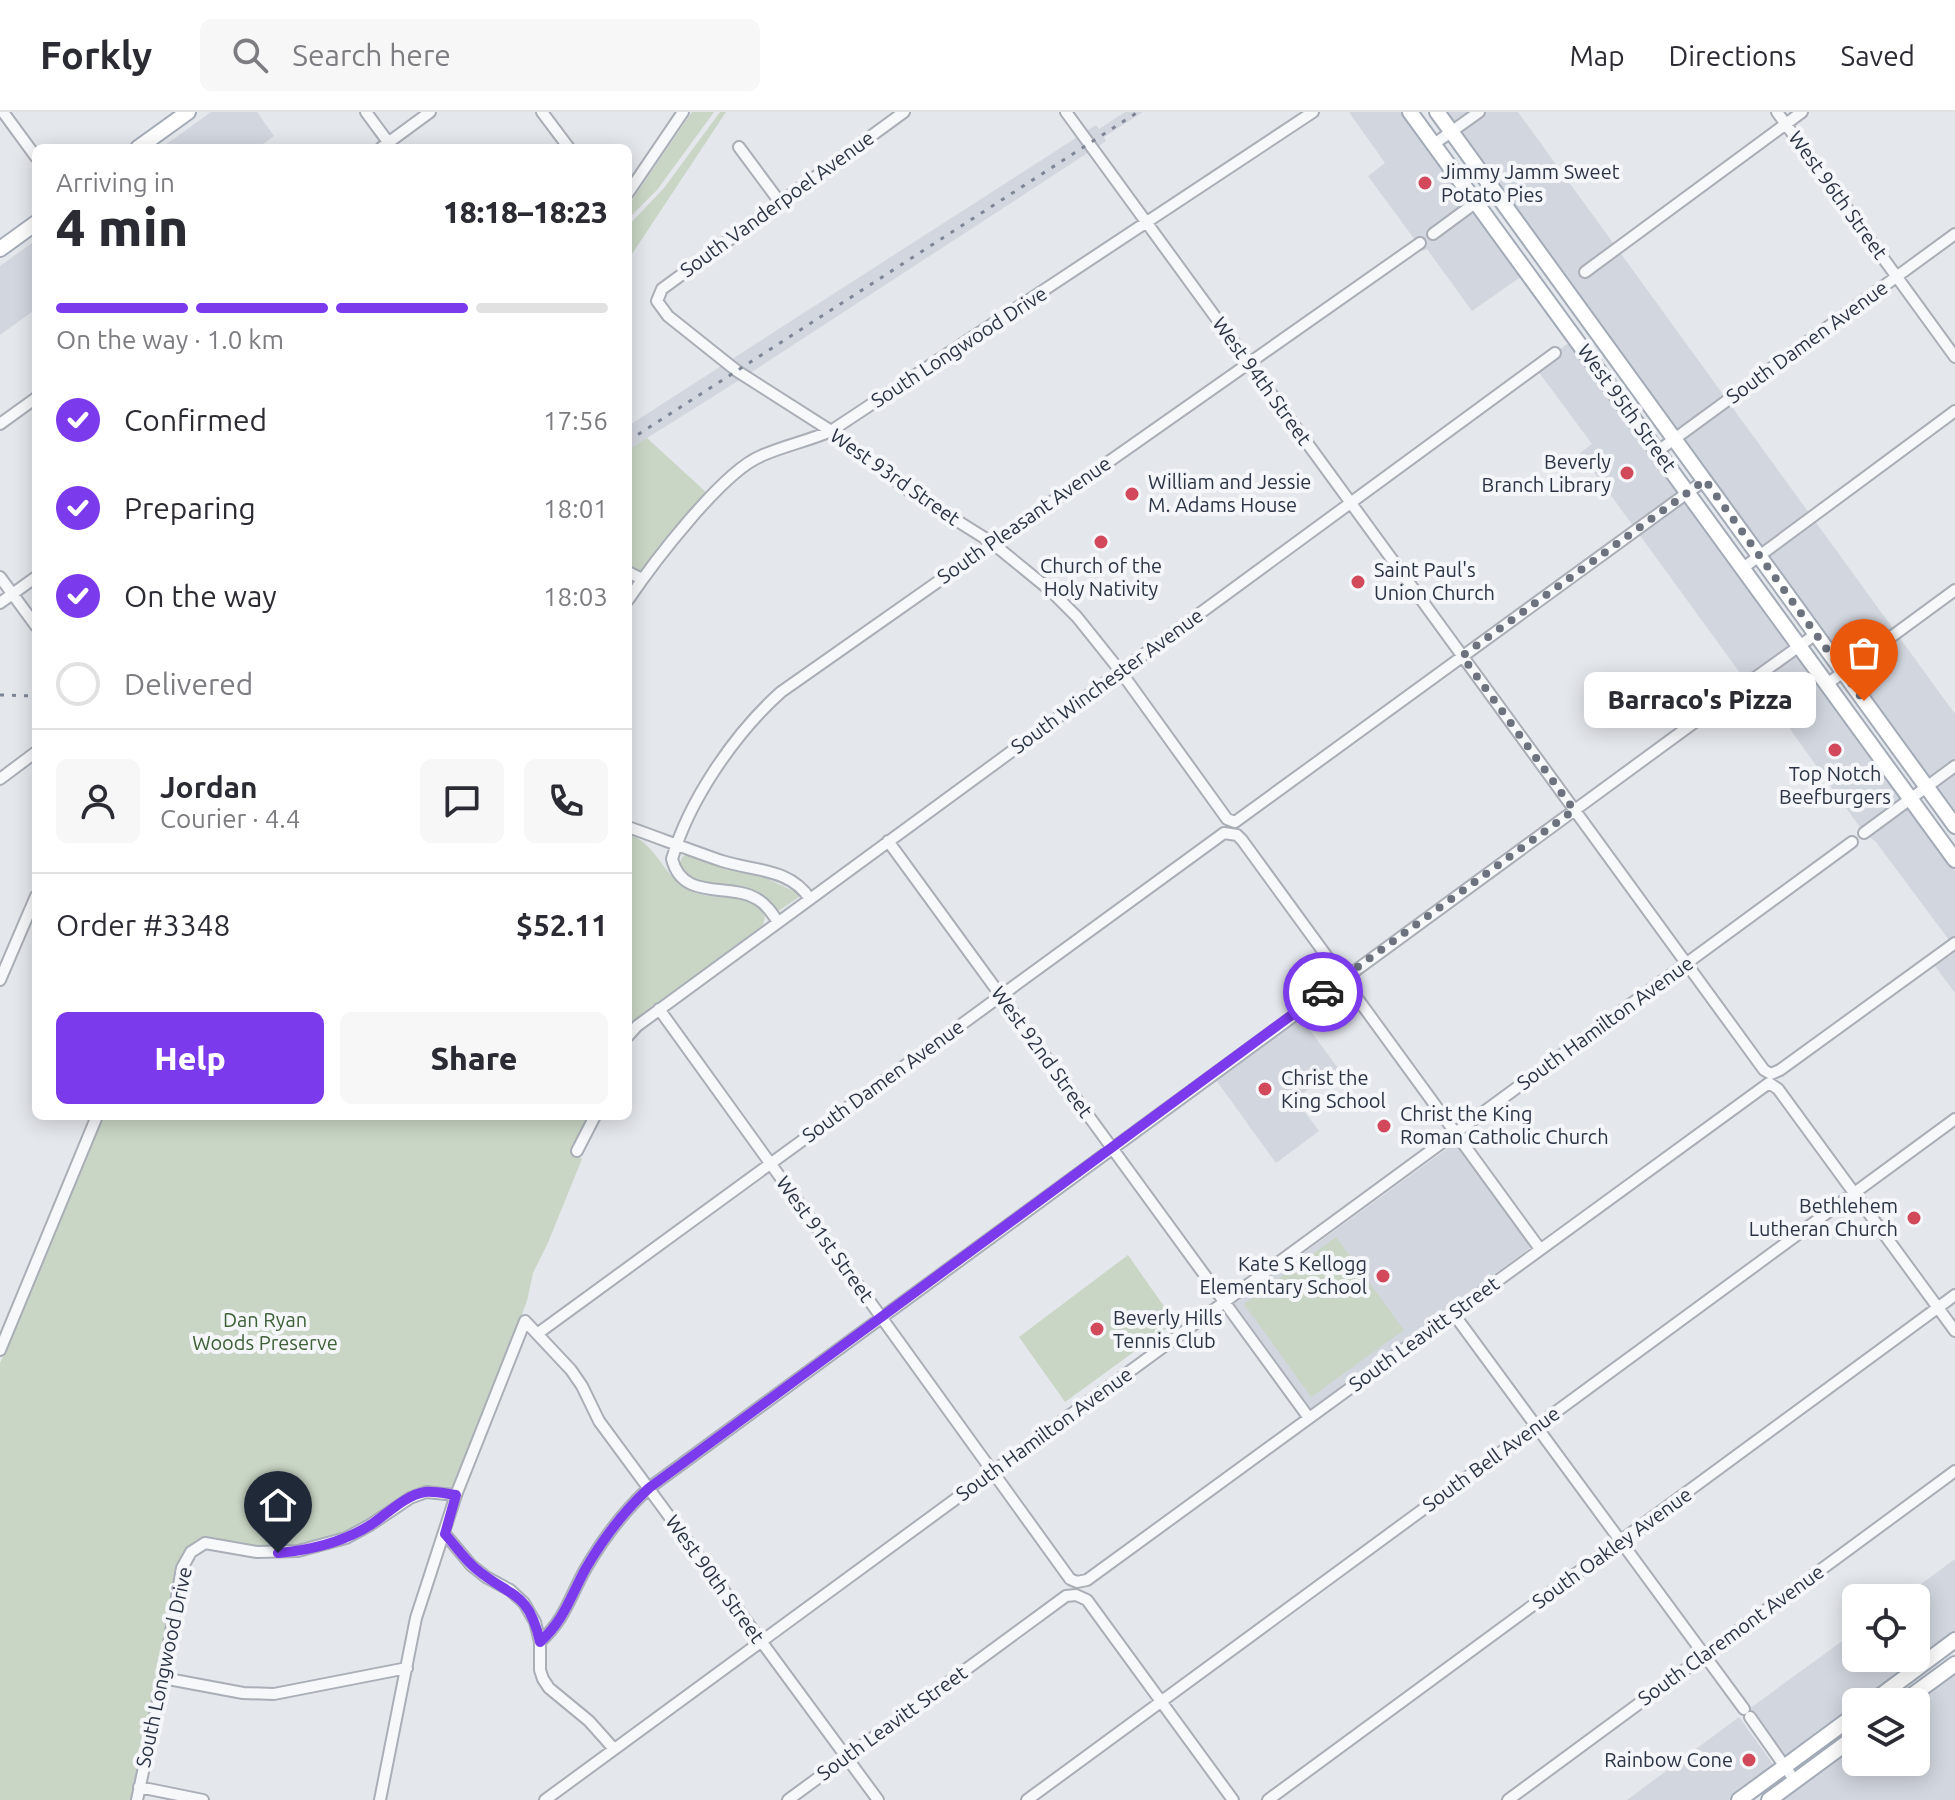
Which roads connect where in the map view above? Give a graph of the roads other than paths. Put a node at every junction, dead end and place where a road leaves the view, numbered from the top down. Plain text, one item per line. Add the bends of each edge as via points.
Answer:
1 (3, 112) edge
2 (188, 112) edge
3 (366, 112) edge
4 (430, 112) edge
5 (542, 112) edge
6 (683, 112) edge
7 (904, 112) edge
8 (1066, 112) edge
9 (1313, 112) edge
10 (1410, 112) edge
11 (1437, 112) edge
12 (1479, 112) edge
13 (1777, 112) edge
14 (1802, 112) edge
15 (1786, 124) junction
16 (1452, 131) junction
17 (144, 144) edge
18 (386, 144) edge
19 (390, 144) edge
20 (566, 144) edge
21 (1434, 144) junction
22 (739, 147) dead end
23 (32, 152) edge
24 (632, 187) edge
25 (1494, 189) junction
26 (779, 201) junction
27 (1476, 202) junction
28 (1146, 223) junction
29 (32, 226) edge
30 (1433, 234) dead end
31 (1955, 234) edge
32 (1420, 243) dead end
33 (0, 249) edge
34 (1585, 272) dead end
35 (1897, 276) junction
36 (657, 301) joint
37 (1555, 353) dead end
38 (1955, 357) edge
39 (1249, 363) junction
40 (32, 401) edge
41 (1955, 411) edge
42 (0, 424) edge
43 (831, 431) junction
44 (1674, 439) junction
45 (1658, 451) junction
46 (1705, 480) junction
47 (1689, 492) junction
48 (1350, 503) junction
49 (991, 542) junction
50 (1759, 556) junction
51 (1743, 568) junction
52 (632, 574) edge
53 (0, 577) edge
54 (642, 579) junction
55 (32, 580) edge
56 (1955, 590) edge
57 (13, 594) junction
58 (632, 594) edge
59 (0, 603) edge
60 (32, 620) edge
61 (1816, 634) junction
62 (1800, 646) junction
63 (1462, 656) junction
64 (1121, 672) junction
65 (1843, 672) junction
66 (1752, 680) dead end
67 (1827, 684) junction
68 (1740, 689) dead end
69 (32, 755) edge
70 (1955, 766) edge
71 (0, 779) edge
72 (1926, 787) junction
73 (1910, 799) junction
74 (1574, 810) junction
75 (1955, 826) edge
76 (632, 828) edge
77 (1864, 833) dead end
78 (888, 841) junction
79 (1852, 842) dead end
80 (677, 844) junction
81 (1955, 860) edge
82 (810, 899) junction
83 (32, 905) edge
84 (778, 922) junction
85 (1955, 943) edge
86 (1686, 963) junction
87 (1343, 978) junction
88 (0, 980) edge
89 (1000, 995) junction
90 (659, 1009) junction
91 (632, 1032) edge
92 (1774, 1078) junction
93 (1955, 1119) edge
94 (95, 1120) edge
95 (593, 1120) edge
96 (1456, 1132) junction
97 (1112, 1149) junction
98 (577, 1151) dead end
99 (770, 1163) junction
100 (1854, 1193) junction
101 (1540, 1249) junction
102 (1955, 1295) edge
103 (1224, 1302) junction
104 (1938, 1308) junction
105 (1453, 1313) junction
106 (883, 1318) junction
107 (1955, 1331) edge
108 (537, 1334) junction
109 (0, 1350) edge
110 (1309, 1418) junction
111 (1536, 1426) junction
112 (994, 1471) junction
113 (1955, 1471) edge
114 (649, 1488) junction
115 (456, 1495) junction
116 (445, 1534) junction
117 (1621, 1541) junction
118 (1077, 1582) joint
119 (1955, 1640) edge
120 (761, 1641) junction
121 (540, 1642) junction
122 (1704, 1655) junction
123 (1955, 1664) edge
124 (407, 1668) junction
125 (163, 1678) junction
126 (1891, 1688) edge
127 (1922, 1688) edge
128 (1161, 1702) junction
129 (1842, 1724) edge
130 (1842, 1746) edge
131 (614, 1749) junction
132 (846, 1757) junction
133 (1784, 1766) junction
134 (1795, 1781) junction
135 (139, 1787) junction
136 (137, 1800) edge
137 (203, 1800) edge
138 (380, 1800) edge
139 (545, 1800) edge
140 (788, 1800) edge
141 (878, 1800) edge
142 (1027, 1800) edge
143 (1233, 1800) edge
144 (1268, 1800) edge
145 (1508, 1800) edge
146 (1739, 1800) edge
147 (1769, 1800) edge

1 - 23 street
2 - 17 main road
3 - 18 street
4 - 19 street
5 - 20 street
6 - 24 street
7 - 26 street, South Vanderpoel Avenue
8 - 28 street, West 94th Street
9 - 28 street, South Longwood Drive
10 - 21 main road, West 95th Street
11 - 16 main road, West 95th Street
12 - 16 street
13 - 15 street, West 96th Street
14 - 15 street
15 - 34 street
15 - 35 street, West 96th Street
16 - 21 street
16 - 25 main road, West 95th Street
21 - 27 main road, West 95th Street
22 - 26 street
25 - 27 street
25 - 44 main road, West 95th Street
26 - 36 street, South Vanderpoel Avenue via 662,289
27 - 30 street
27 - 45 main road, West 95th Street
28 - 39 street, West 94th Street
28 - 43 street, South Longwood Drive
29 - 33 main road
31 - 35 street, South Damen Avenue
32 - 39 street, South Pleasant Avenue
35 - 38 street, West 96th Street
35 - 44 street, South Damen Avenue
36 - 43 street, West 93rd Street via 733,368
37 - 48 street, South Winchester Avenue
39 - 48 street, West 94th Street
39 - 49 street, South Pleasant Avenue
40 - 42 street
41 - 50 street
43 - 49 street, West 93rd Street via 908,490
43 - 54 street, South Longwood Drive via 740,467
44 - 45 street, South Damen Avenue
44 - 46 main road, West 95th Street
45 - 47 main road, West 95th Street
46 - 47 street
46 - 50 main road, West 95th Street
47 - 51 main road, West 95th Street
47 - 63 street
48 - 63 street, West 94th Street
48 - 64 street, South Winchester Avenue
49 - 64 street, West 93rd Street via 1051,591
49 - 80 street, South Pleasant Avenue via 766,705 705,787
50 - 51 street
50 - 61 main road, West 95th Street
51 - 62 main road, West 95th Street
52 - 54 street
53 - 57 street
54 - 58 street, South Longwood Drive
55 - 57 street
56 - 65 street
57 - 59 street
57 - 60 street
61 - 62 street
61 - 65 main road, West 95th Street
62 - 66 street
62 - 67 main road, West 95th Street
63 - 64 street, West 93rd Street via 1235,822 1223,814
63 - 74 street, West 94th Street
64 - 78 street, South Winchester Avenue
65 - 67 street
65 - 72 main road, West 95th Street
67 - 73 main road, West 95th Street
68 - 74 street
69 - 71 street
70 - 72 street
72 - 73 street
72 - 75 main road, West 95th Street
73 - 77 street
73 - 81 main road, West 95th Street
74 - 86 street, West 94th Street
74 - 87 street
76 - 80 street
78 - 82 street, South Winchester Avenue
78 - 89 street, West 92nd Street
79 - 86 street, South Hamilton Avenue
80 - 82 street via 724,862 774,872 804,889
80 - 84 street via 673,865 688,883 756,897
82 - 84 street, South Winchester Avenue
83 - 88 street
84 - 90 street, South Winchester Avenue
85 - 92 street, South Leavitt Street
86 - 92 street, West 94th Street
86 - 96 street, South Hamilton Avenue
87 - 89 street, South Damen Avenue via 1242,840 1231,833 1218,835
87 - 96 street
87 - 97 street
89 - 97 street, West 92nd Street
89 - 99 street, South Damen Avenue
90 - 91 street
90 - 99 street, West 91st Street
92 - 100 street, West 94th Street
92 - 101 street, South Leavitt Street
93 - 100 street, South Bell Avenue
94 - 109 street
95 - 98 street
96 - 101 street
96 - 103 street, South Hamilton Avenue
97 - 103 street, West 92nd Street
97 - 106 street
99 - 106 street, West 91st Street
99 - 108 street, South Damen Avenue
100 - 104 street, West 94th Street
100 - 111 street, South Bell Avenue
101 - 105 street, South Leavitt Street
102 - 104 street, South Oakley Avenue
103 - 110 street, West 92nd Street
103 - 112 street, South Hamilton Avenue
104 - 107 street, West 94th Street
104 - 117 street, South Oakley Avenue
105 - 110 street, South Leavitt Street
105 - 111 street
106 - 112 street, West 91st Street
106 - 114 street
108 - 114 street, West 90th Street via 577,1378 599,1421
108 - 115 street, West 90th Street via 525,1321
110 - 118 street, South Leavitt Street via 1087,1580
111 - 117 street
111 - 128 street, South Bell Avenue
112 - 118 street, West 91st Street
112 - 120 street, South Hamilton Avenue
113 - 122 street, South Claremont Avenue
114 - 120 street, West 90th Street
114 - 121 street via 608,1535 563,1618
115 - 116 street
115 - 125 street, South Longwood Drive via 426,1492 346,1538 298,1551 257,1552 205,1543 191,1552 182,1568
116 - 121 street via 471,1565 524,1603
116 - 124 street via 416,1618
117 - 122 street
117 - 144 street, South Oakley Avenue
119 - 126 main road
120 - 131 street, South Hamilton Avenue
120 - 132 street, West 90th Street
121 - 131 street via 540,1670 549,1688
122 - 133 street
122 - 145 street, South Claremont Avenue
123 - 127 main road
124 - 125 street via 274,1694
124 - 138 street
125 - 135 street, South Longwood Drive
128 - 132 street, South Leavitt Street via 1087,1600 1066,1596
128 - 142 street, South Bell Avenue
128 - 143 street
129 - 133 main road
130 - 134 main road
131 - 139 street, South Hamilton Avenue
132 - 140 street, South Leavitt Street
132 - 141 street, West 90th Street
133 - 134 street
133 - 146 main road
134 - 147 main road
135 - 136 street, South Longwood Drive
135 - 137 street

